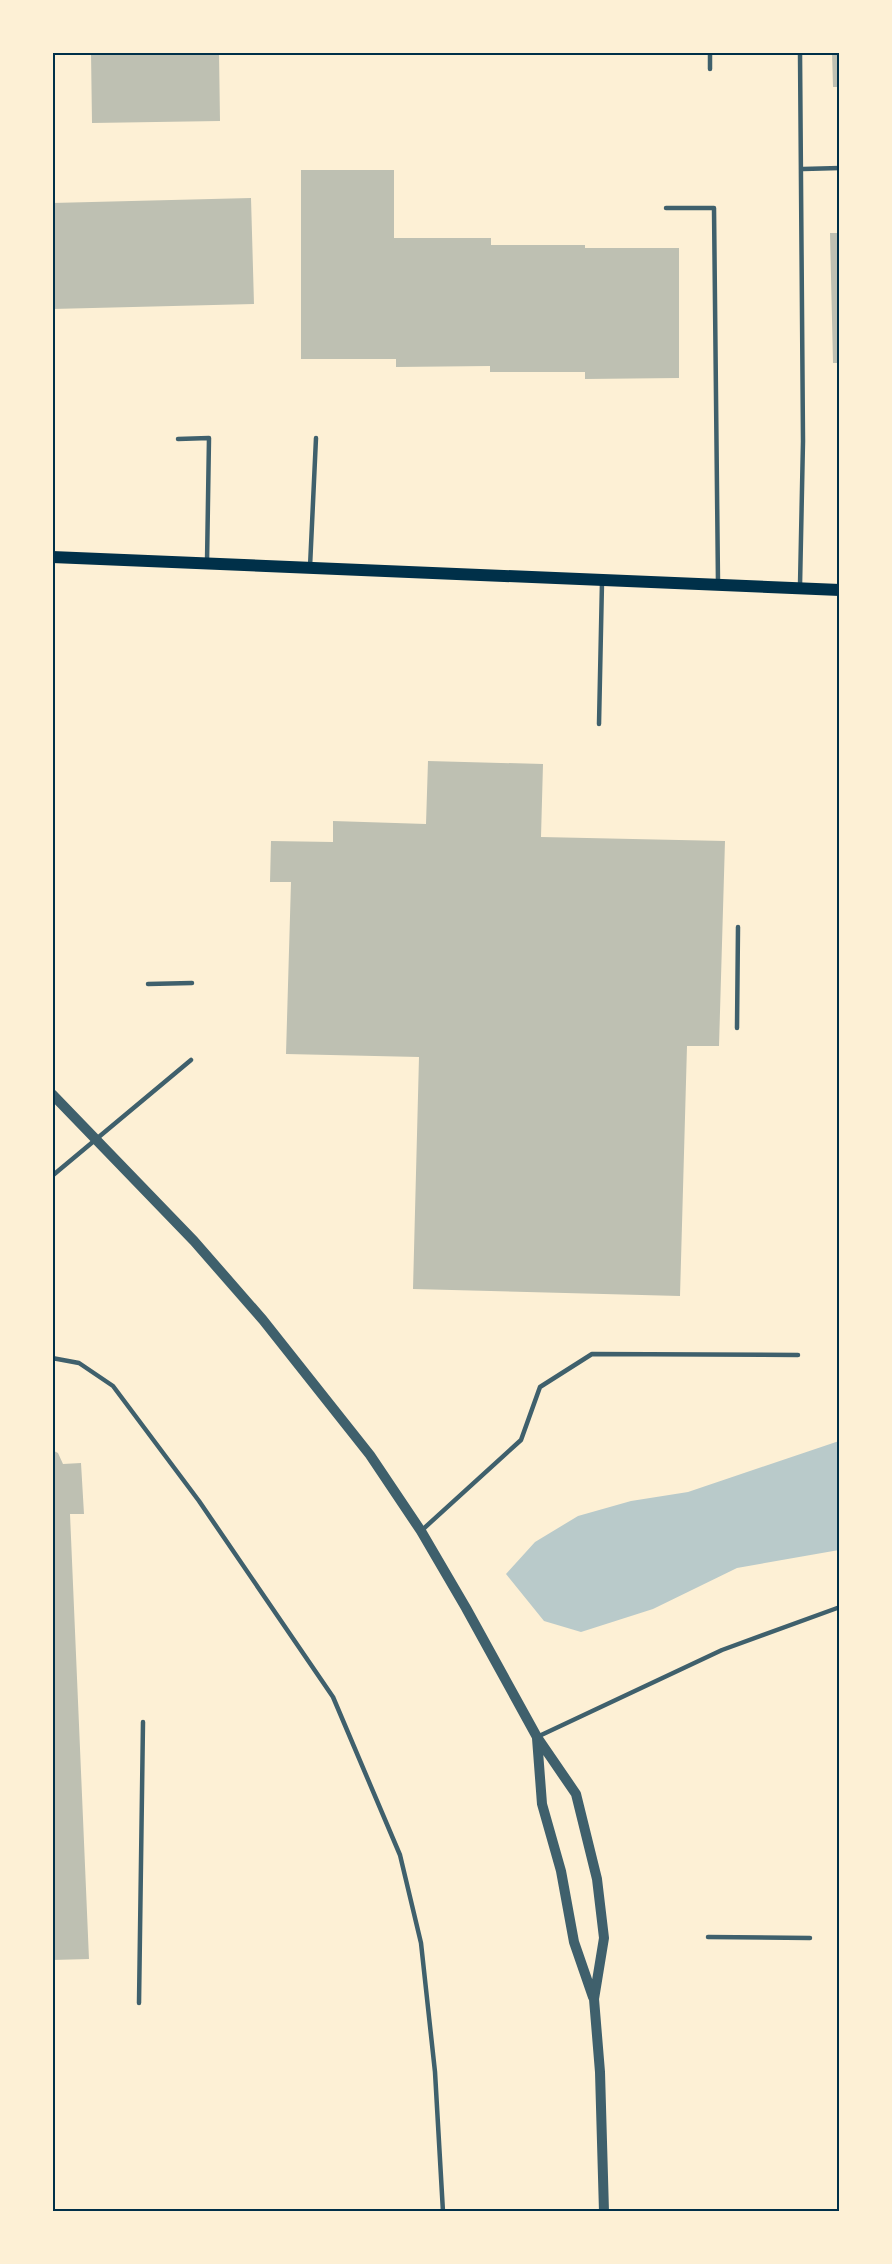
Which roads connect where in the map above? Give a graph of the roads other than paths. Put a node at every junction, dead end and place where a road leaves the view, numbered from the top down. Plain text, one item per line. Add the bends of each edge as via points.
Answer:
1 (710, 52) edge
2 (800, 52) edge
3 (710, 69) dead end
4 (840, 168) edge
5 (803, 169) junction
6 (666, 208) dead end
7 (316, 438) dead end
8 (178, 439) dead end
9 (52, 557) edge
10 (207, 563) junction
11 (310, 567) junction
12 (602, 579) junction
13 (718, 585) junction
14 (800, 589) junction
15 (840, 590) edge
16 (599, 724) dead end
17 (738, 927) dead end
18 (192, 983) dead end
19 (148, 984) dead end
20 (737, 1028) dead end
21 (191, 1060) dead end
22 (52, 1094) edge
23 (96, 1138) junction
24 (52, 1176) edge
25 (798, 1355) dead end
26 (52, 1358) edge
27 (421, 1531) junction
28 (840, 1607) edge
29 (143, 1722) dead end
30 (537, 1737) junction
31 (708, 1937) dead end
32 (810, 1938) dead end
33 (594, 1999) junction
34 (139, 2003) dead end
35 (443, 2211) edge
36 (604, 2211) edge

1 - 3 lane
2 - 5 lane
4 - 5 lane
5 - 14 lane
6 - 13 lane via 714,208
7 - 11 lane
8 - 10 lane via 208,438
9 - 10 main road
10 - 11 main road
11 - 12 main road
12 - 13 main road
12 - 16 lane
13 - 14 main road
14 - 15 main road
17 - 20 lane
18 - 19 lane
21 - 23 lane
22 - 23 street
23 - 24 lane
23 - 27 street via 263,1320 370,1455
25 - 27 lane via 592,1354 540,1387 521,1440
26 - 35 lane via 79,1363 113,1386 199,1502 333,1697 400,1855 421,1943 435,2072
27 - 30 street
28 - 30 lane via 722,1650
29 - 34 lane
30 - 33 street via 542,1804 561,1871 574,1942
30 - 33 street via 576,1794 597,1879 604,1938
31 - 32 lane
33 - 36 street

